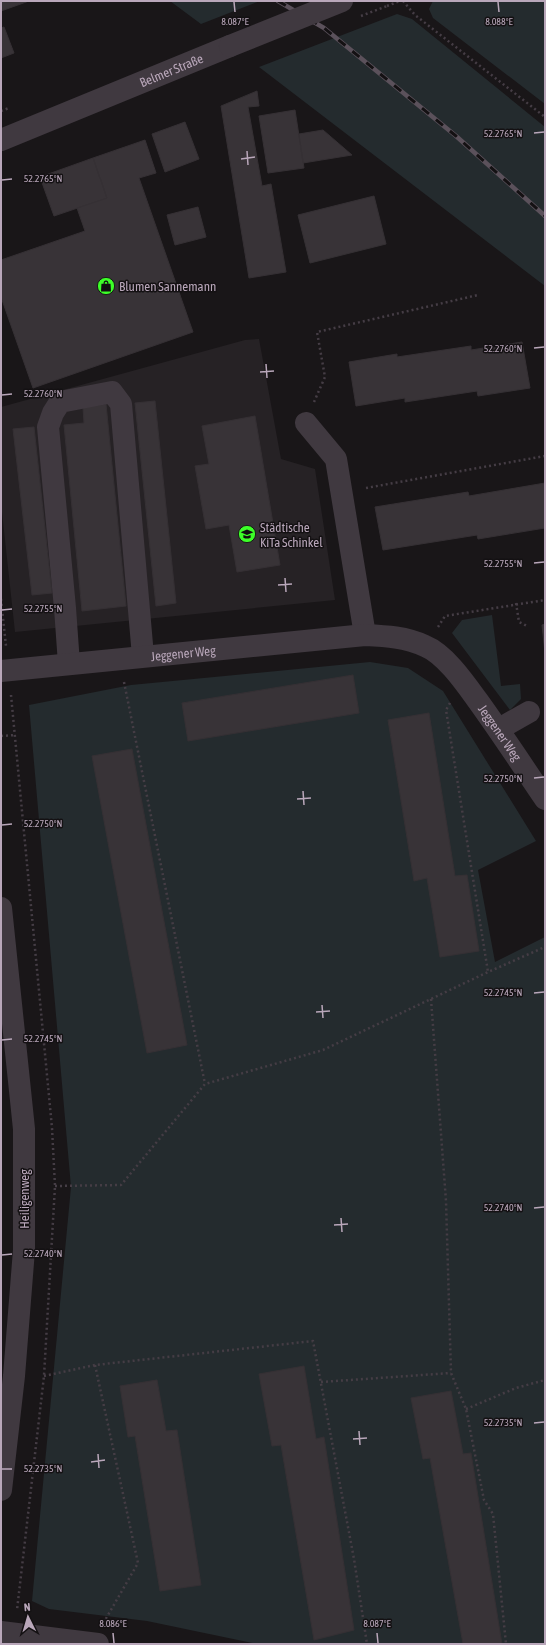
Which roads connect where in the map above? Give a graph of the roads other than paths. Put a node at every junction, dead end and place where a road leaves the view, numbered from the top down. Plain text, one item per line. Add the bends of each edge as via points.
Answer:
1 (342, 1) edge
2 (1, 140) edge
3 (306, 423) road end
4 (365, 635) junction
5 (143, 656) junction
6 (68, 664) junction
7 (1, 671) edge
8 (529, 712) dead end
9 (499, 729) junction
10 (545, 799) edge
11 (1, 908) edge
12 (2, 946) edge
13 (1, 1490) edge
14 (1, 1632) edge
15 (100, 1635) edge

1 - 2 street, Belmer Straße, bridge
3 - 4 street via 336,459
4 - 5 street, Jeggener Weg
4 - 9 street, Jeggener Weg via 396,637 426,646 463,680
5 - 6 street, Jeggener Weg
5 - 6 street via 121,404 112,392 60,402 48,427 66,608
6 - 7 street, Jeggener Weg
8 - 9 street
9 - 10 street, Jeggener Weg
11 - 12 street, Heiligenweg
12 - 13 street, Heiligenweg via 24,1129 24,1250 14,1376
14 - 15 street

